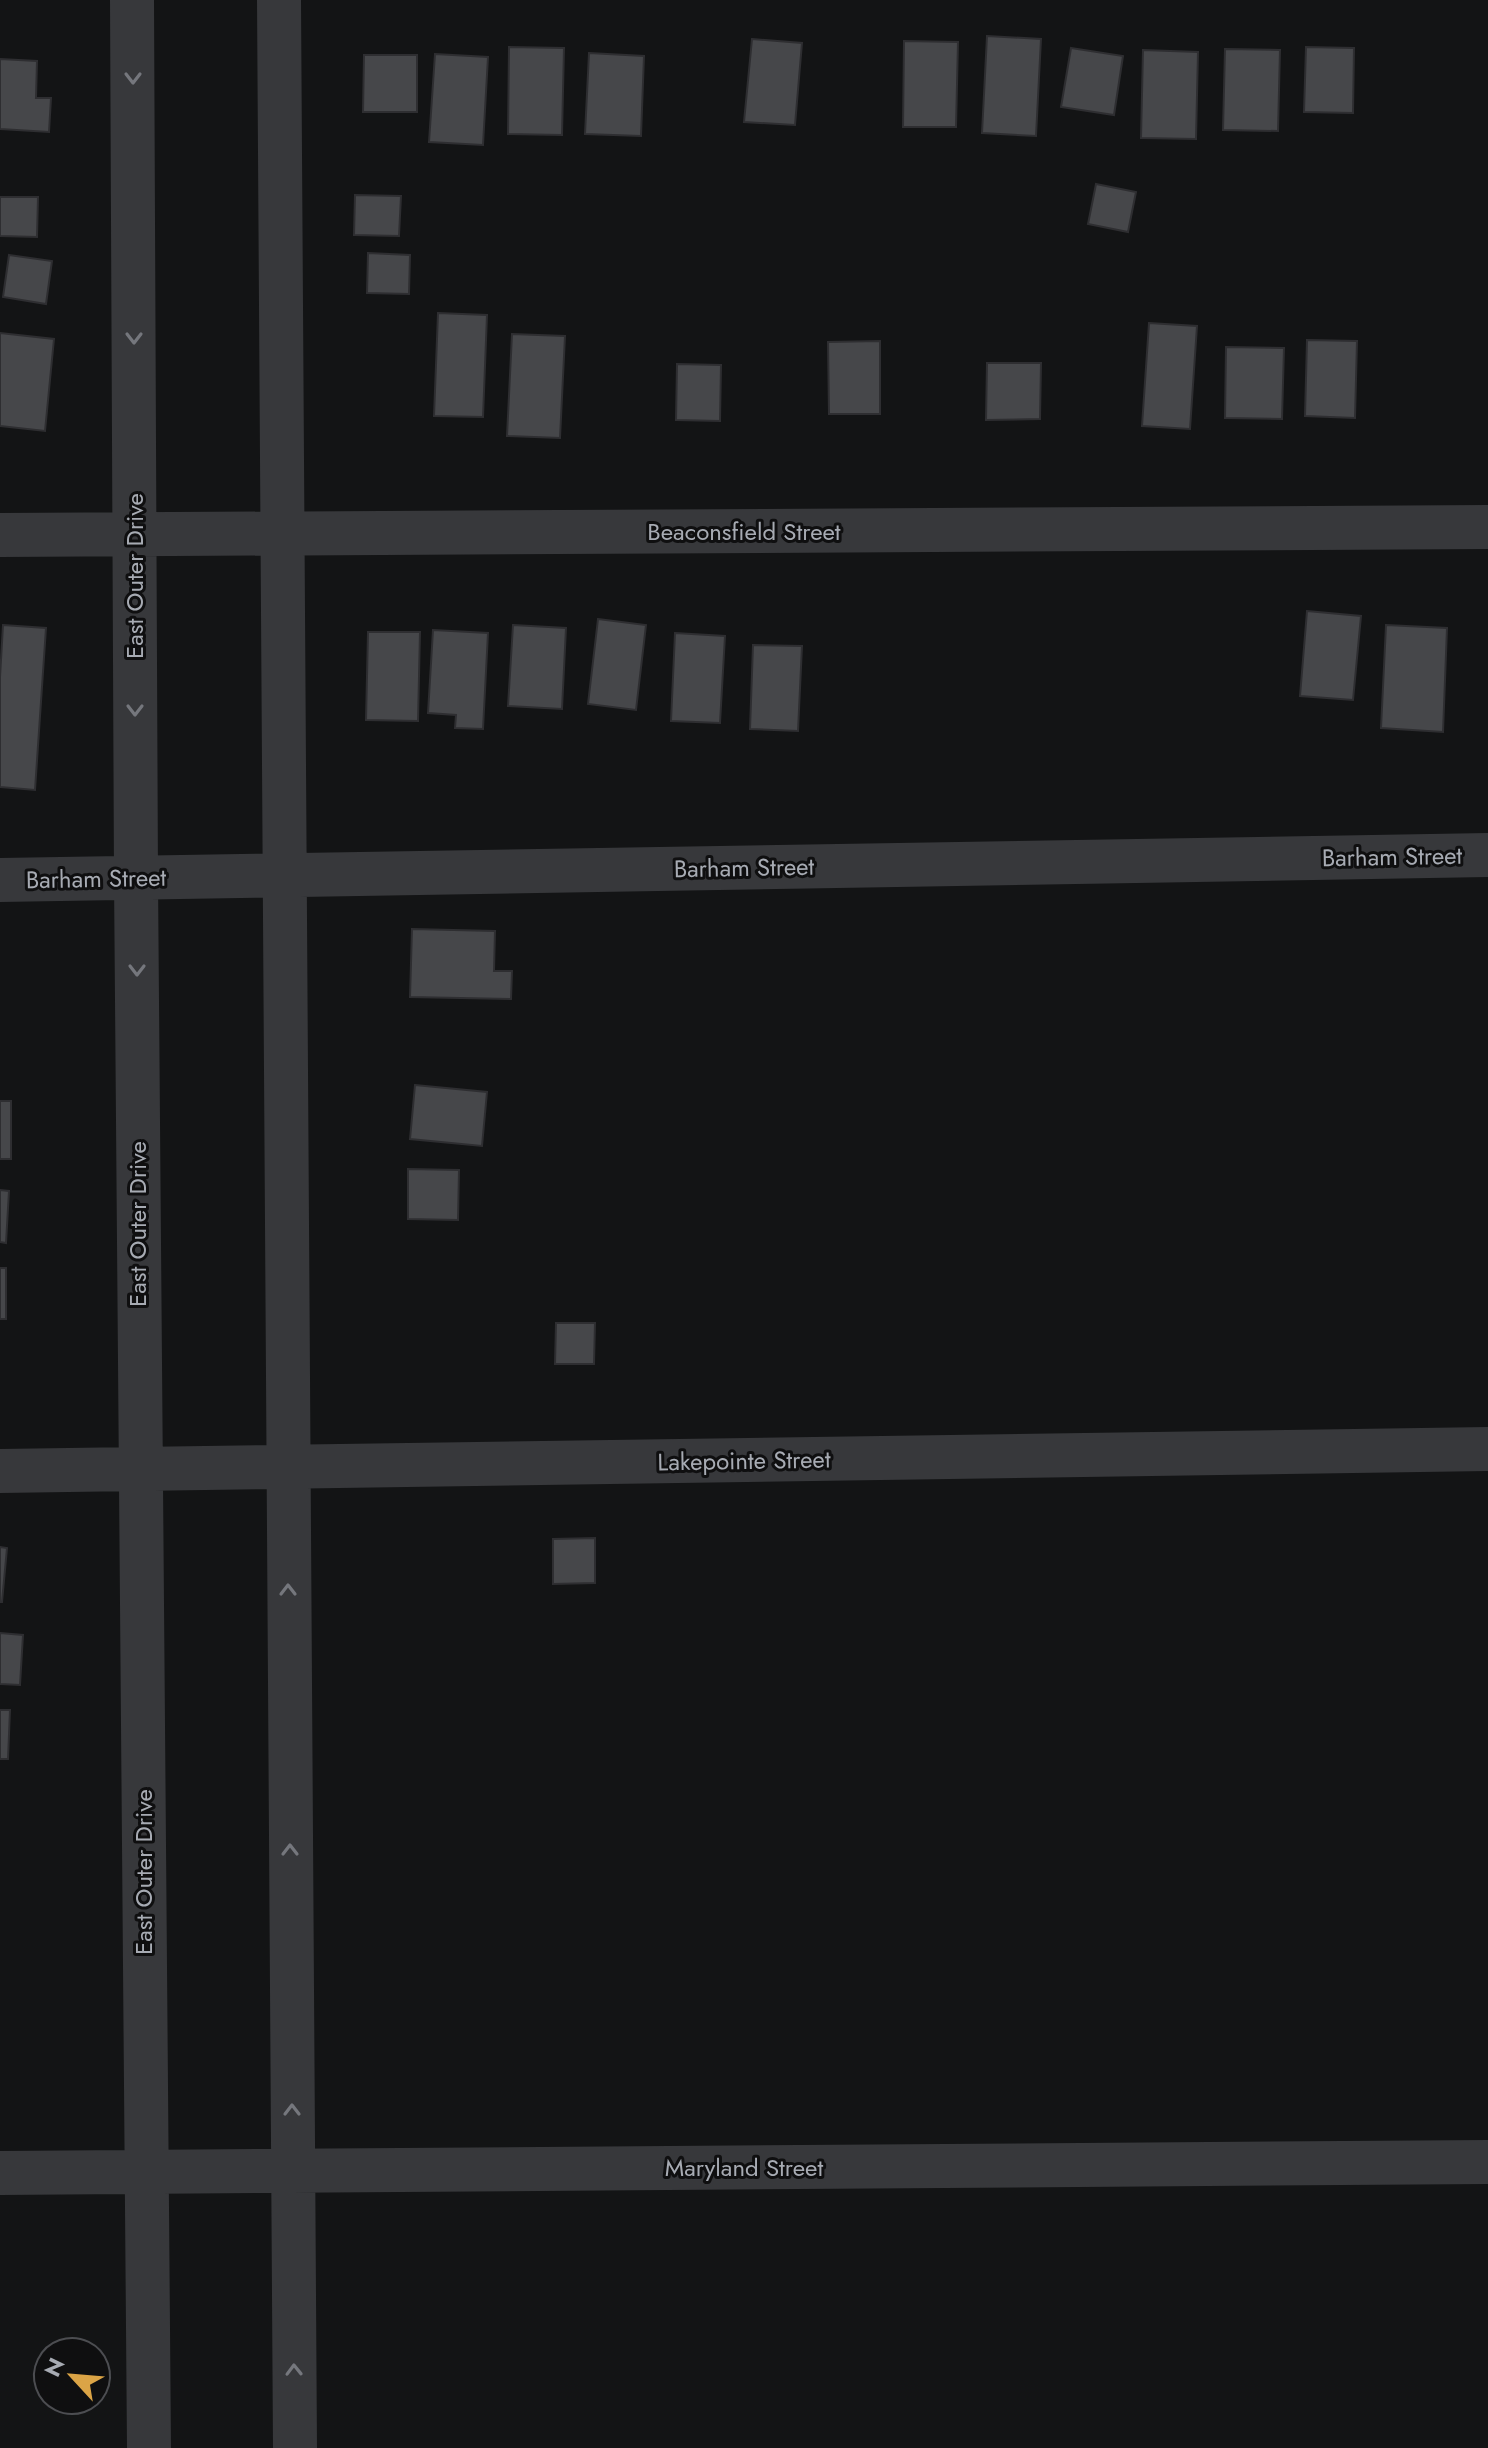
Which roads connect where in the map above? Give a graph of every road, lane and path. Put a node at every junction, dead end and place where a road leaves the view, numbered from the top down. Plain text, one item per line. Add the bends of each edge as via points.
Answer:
1 (132, 0) edge
2 (279, 0) edge
3 (1488, 527) edge
4 (135, 534) junction
5 (282, 534) junction
6 (0, 535) edge
7 (1488, 855) edge
8 (285, 876) junction
9 (136, 879) junction
10 (0, 880) edge
11 (1488, 1449) edge
12 (287, 1468) junction
13 (140, 1469) junction
14 (0, 1471) edge
15 (1488, 2162) edge
16 (292, 2171) junction
17 (146, 2172) junction
18 (0, 2173) edge
19 (149, 2448) edge
20 (295, 2448) edge

1 -> 4 street, East Outer Drive
2 - 5 street
3 - 5 street, Beaconsfield Street
4 - 5 street, Beaconsfield Street
4 - 6 street, Beaconsfield Street
4 -> 9 street, East Outer Drive
5 - 8 street
7 - 8 street, Barham Street
8 - 9 street, Barham Street
8 - 12 street
9 - 10 street, Barham Street
9 -> 13 street, East Outer Drive
11 - 12 street, Lakepointe Street
12 - 13 street, Lakepointe Street
16 -> 12 street
13 - 14 street, Lakepointe Street
13 - 17 street, East Outer Drive
15 - 16 street, Maryland Street
16 - 17 street, Maryland Street
20 -> 16 street
17 - 18 street, Maryland Street
17 - 19 street, East Outer Drive

